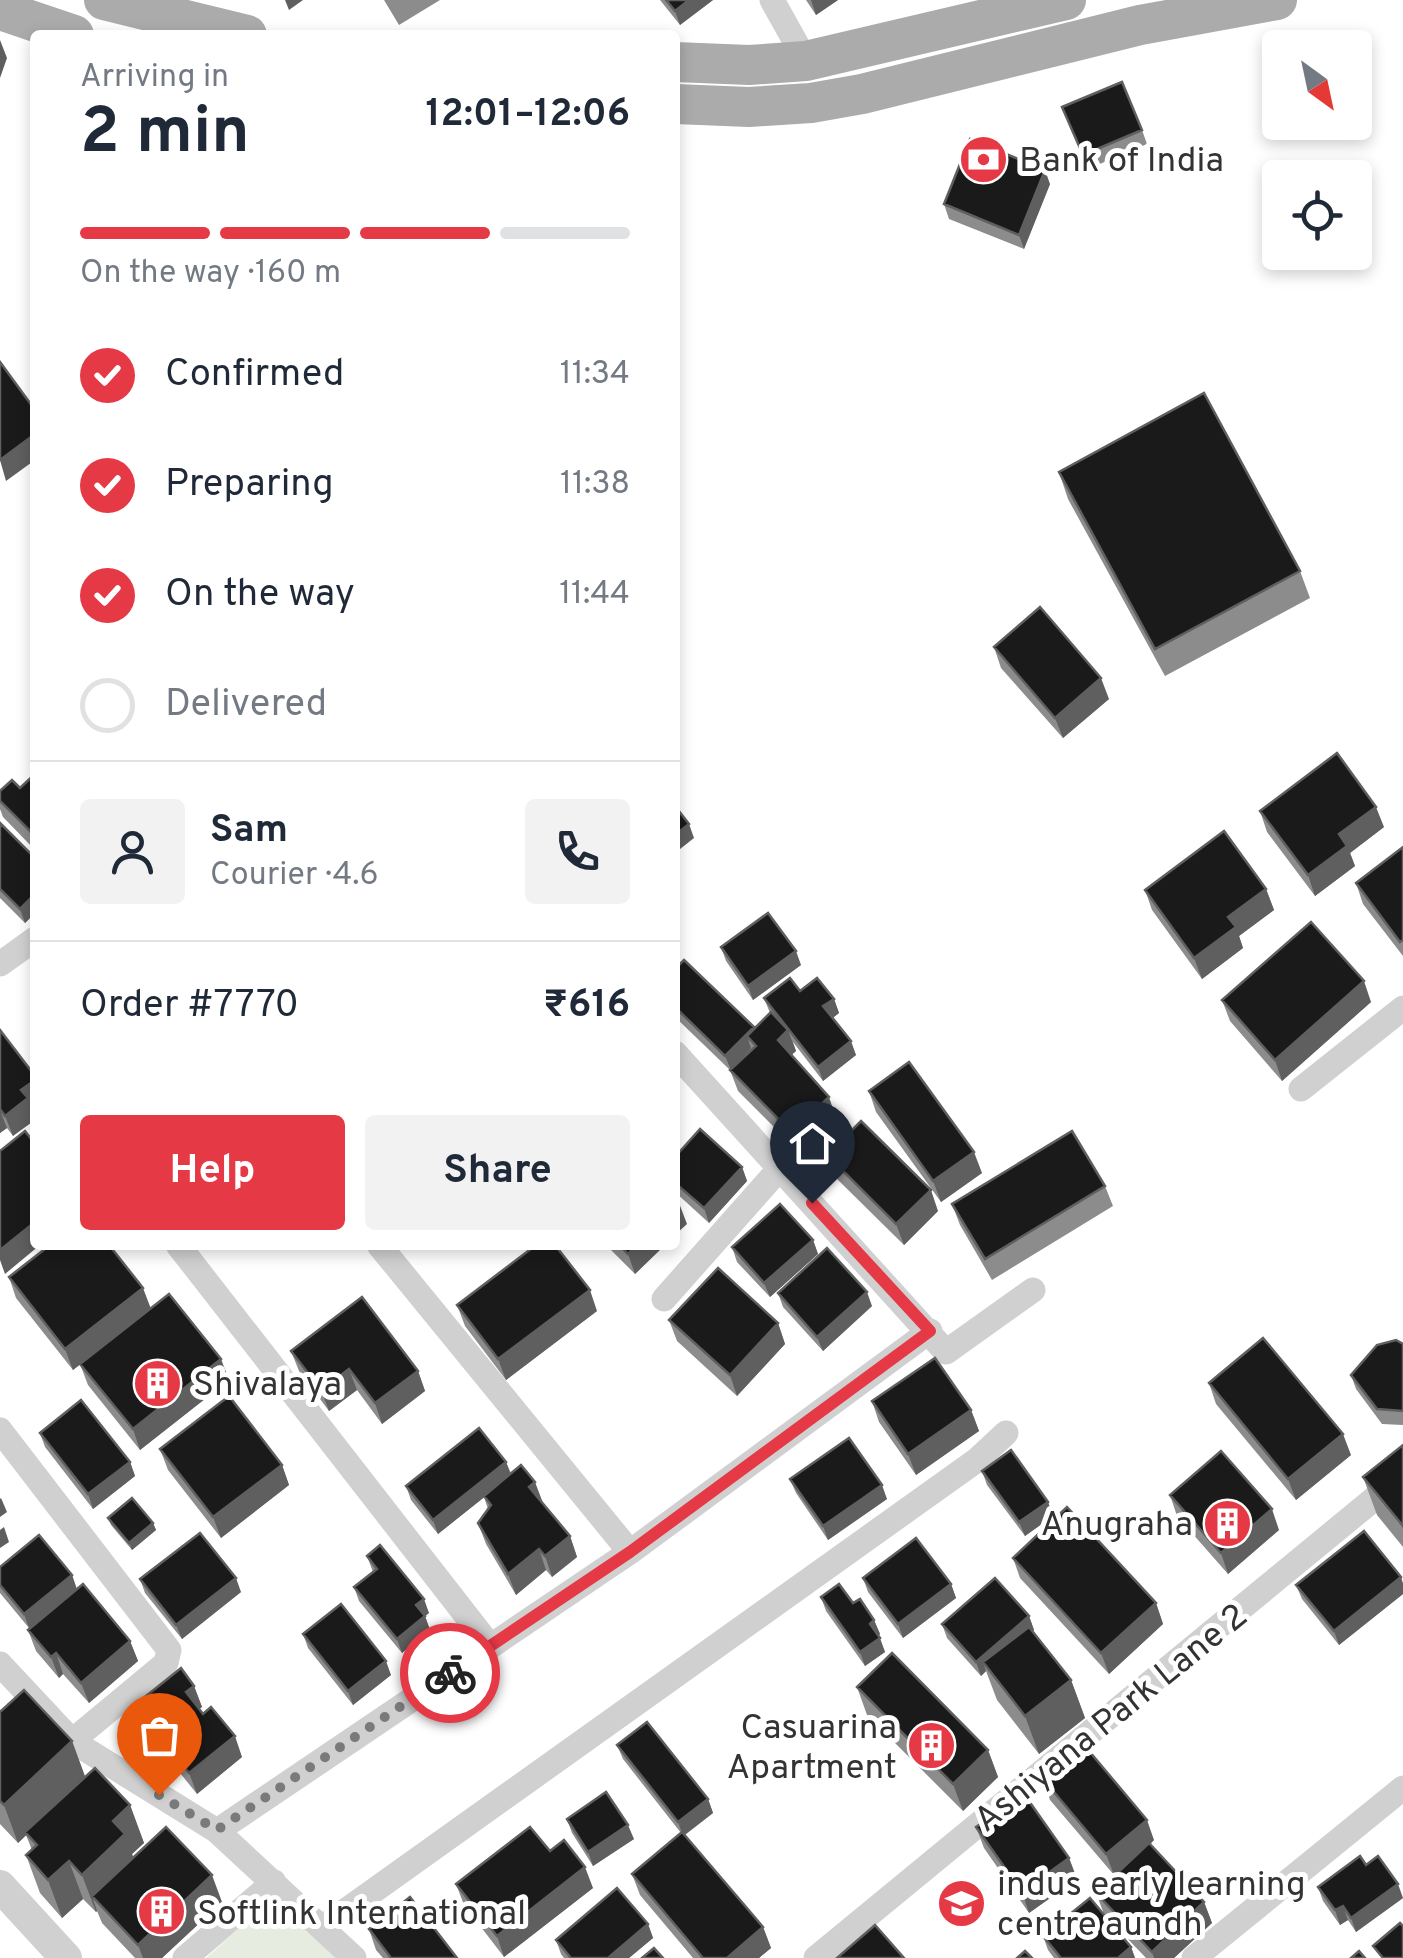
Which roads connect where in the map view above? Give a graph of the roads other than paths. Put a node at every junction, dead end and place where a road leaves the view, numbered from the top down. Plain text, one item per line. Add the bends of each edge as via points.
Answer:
1 (104, 0) edge
2 (772, 0) edge
3 (1066, 0) edge
4 (1278, 0) edge
5 (0, 10) edge
6 (59, 30) edge
7 (227, 30) edge
8 (680, 62) edge
9 (788, 63) junction
10 (680, 104) edge
11 (783, 106) junction
12 (30, 943) edge
13 (0, 964) edge
14 (1403, 1008) edge
15 (680, 1058) edge
16 (1301, 1089) dead end
17 (780, 1168) junction
18 (182, 1250) edge
19 (383, 1250) edge
20 (1033, 1290) dead end
21 (664, 1299) dead end
22 (930, 1331) junction
23 (0, 1430) edge
24 (1006, 1434) dead end
25 (1403, 1476) edge
26 (630, 1552) junction
27 (490, 1646) junction
28 (0, 1664) edge
29 (72, 1741) junction
30 (1403, 1788) edge
31 (217, 1830) junction
32 (274, 1882) junction
33 (0, 1886) edge
34 (323, 1927) junction
35 (66, 1958) edge
36 (184, 1958) edge
37 (354, 1958) edge
38 (816, 1958) edge
39 (1194, 1958) edge

1 - 7 main road
2 - 9 street
3 - 9 main road
4 - 11 main road
5 - 6 main road
8 - 9 main road
9 - 11 main road
10 - 11 main road
12 - 13 street
14 - 16 street
15 - 17 street
17 - 21 street
17 - 22 street
18 - 27 street
19 - 26 street
20 - 22 street via 946,1352
22 - 26 street
23 - 29 street via 170,1650 166,1663
24 - 34 street
25 - 38 street, Ashiyana Park Lane 2
26 - 27 street
27 - 31 street
28 - 29 street
29 - 31 street
30 - 39 street
31 - 32 street
32 - 34 street
32 - 36 street
33 - 35 street
34 - 37 street

